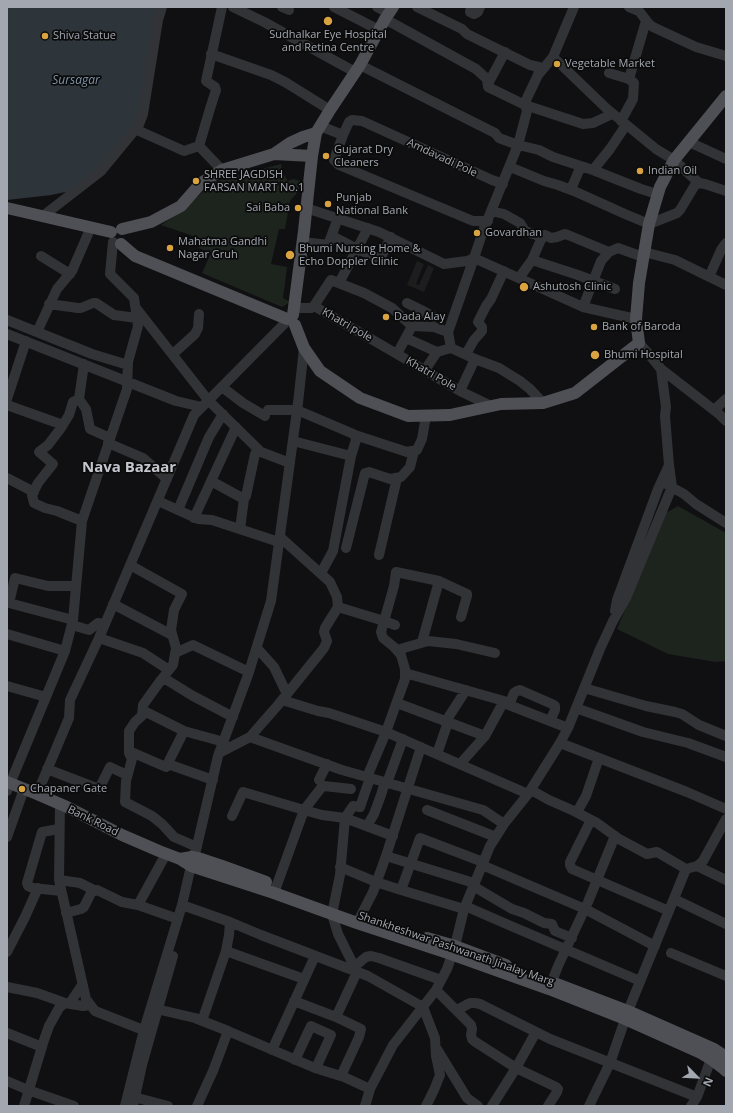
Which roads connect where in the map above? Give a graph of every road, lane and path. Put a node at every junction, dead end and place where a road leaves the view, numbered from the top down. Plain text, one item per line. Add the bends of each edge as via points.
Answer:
1 (162, 7) edge
2 (222, 7) edge
3 (233, 7) edge
4 (334, 7) edge
5 (377, 7) edge
6 (417, 7) edge
7 (471, 7) edge
8 (480, 7) edge
9 (574, 7) edge
10 (636, 8) edge
11 (389, 13) edge
12 (646, 21) junction
13 (379, 30) junction
14 (505, 52) junction
15 (211, 54) junction
16 (726, 56) edge
17 (553, 57) junction
18 (358, 69) junction
19 (609, 73) dead end
20 (538, 75) junction
21 (629, 79) junction
22 (488, 84) junction
23 (726, 97) edge
24 (525, 105) junction
25 (330, 110) junction
26 (612, 114) junction
27 (624, 123) junction
28 (318, 129) junction
29 (137, 130) junction
30 (343, 136) junction
31 (689, 142) junction
32 (518, 145) junction
33 (200, 146) junction
34 (274, 154) junction
35 (312, 156) junction
36 (726, 159) edge
37 (674, 160) junction
38 (581, 166) junction
39 (510, 167) junction
40 (222, 170) junction
41 (593, 170) junction
42 (699, 183) junction
43 (502, 184) junction
44 (571, 189) junction
45 (726, 191) edge
46 (658, 194) junction
47 (7, 208) edge
48 (306, 208) junction
49 (491, 211) junction
50 (7, 215) edge
51 (43, 216) junction
52 (338, 218) junction
53 (488, 221) junction
54 (649, 224) junction
55 (368, 228) junction
56 (88, 234) junction
57 (543, 235) junction
58 (332, 236) junction
59 (116, 237) junction
60 (391, 238) junction
61 (303, 242) junction
62 (726, 243) edge
63 (357, 249) junction
64 (609, 252) junction
65 (644, 254) junction
66 (41, 256) dead end
67 (474, 258) junction
68 (532, 260) junction
69 (504, 271) junction
70 (70, 274) junction
71 (709, 277) junction
72 (519, 278) junction
73 (593, 281) junction
74 (339, 283) junction
75 (726, 286) edge
76 (615, 289) dead end
77 (407, 302) dead end
78 (49, 304) junction
79 (135, 306) junction
80 (314, 306) junction
81 (583, 307) junction
82 (420, 310) junction
83 (199, 314) dead end
84 (434, 317) dead end
85 (137, 318) junction
86 (291, 318) junction
87 (636, 319) junction
88 (7, 320) edge
89 (412, 326) junction
90 (37, 332) junction
91 (448, 332) junction
92 (7, 334) edge
93 (406, 338) junction
94 (26, 341) junction
95 (639, 344) junction
96 (304, 348) junction
97 (451, 348) junction
98 (437, 352) junction
99 (172, 354) junction
100 (397, 354) junction
101 (466, 354) junction
102 (475, 359) junction
103 (84, 364) junction
104 (128, 365) junction
105 (661, 369) junction
106 (425, 370) junction
107 (127, 381) junction
108 (222, 387) junction
109 (460, 391) junction
110 (7, 399) edge
111 (79, 399) junction
112 (726, 399) edge
113 (205, 403) junction
114 (543, 403) junction
115 (7, 405) edge
116 (490, 406) junction
117 (297, 410) junction
118 (714, 410) junction
119 (223, 414) junction
120 (426, 416) junction
121 (726, 421) edge
122 (63, 425) junction
123 (236, 427) junction
124 (355, 435) junction
125 (109, 441) junction
126 (293, 441) junction
127 (258, 449) junction
128 (414, 451) junction
129 (351, 456) junction
130 (290, 463) junction
131 (669, 465) junction
132 (7, 478) edge
133 (397, 478) junction
134 (167, 479) junction
135 (211, 481) junction
136 (660, 486) junction
137 (670, 491) junction
138 (34, 492) junction
139 (244, 499) junction
140 (158, 501) junction
141 (178, 510) junction
142 (194, 518) junction
143 (82, 521) junction
144 (726, 523) edge
145 (240, 529) junction
146 (280, 540) junction
147 (346, 548) dead end
148 (379, 555) dead end
149 (130, 565) junction
150 (321, 573) junction
151 (11, 577) edge
152 (439, 581) junction
153 (76, 586) junction
154 (113, 604) junction
155 (338, 607) junction
156 (461, 617) dead end
157 (384, 621) junction
158 (613, 621) junction
159 (72, 623) junction
160 (105, 624) junction
161 (394, 625) dead end
162 (7, 634) edge
163 (172, 635) junction
164 (100, 638) junction
165 (422, 642) junction
166 (257, 648) junction
167 (397, 650) junction
168 (65, 651) junction
169 (175, 653) junction
170 (495, 653) dead end
171 (169, 670) junction
172 (249, 672) junction
173 (405, 673) junction
174 (161, 680) junction
175 (7, 686) edge
176 (584, 688) junction
177 (466, 690) junction
178 (46, 697) junction
179 (284, 697) junction
180 (396, 703) junction
181 (506, 703) junction
182 (576, 708) junction
183 (142, 715) junction
184 (233, 717) junction
185 (550, 721) junction
186 (447, 722) junction
187 (568, 728) junction
188 (184, 731) junction
189 (386, 732) junction
190 (484, 736) junction
191 (726, 736) edge
192 (250, 737) junction
193 (403, 739) junction
194 (224, 742) junction
195 (560, 743) junction
196 (421, 747) junction
197 (129, 751) junction
198 (219, 753) junction
199 (437, 754) junction
200 (726, 757) edge
201 (599, 758) junction
202 (168, 764) junction
203 (327, 764) junction
204 (460, 764) junction
205 (47, 769) junction
206 (127, 775) junction
207 (368, 777) junction
208 (213, 780) junction
209 (319, 780) dead end
210 (386, 783) junction
211 (8, 785) edge
212 (24, 789) junction
213 (351, 789) dead end
214 (407, 789) junction
215 (529, 792) junction
216 (37, 794) junction
217 (60, 804) junction
218 (726, 809) edge
219 (304, 810) junction
220 (427, 810) dead end
221 (577, 812) junction
222 (232, 816) dead end
223 (345, 818) junction
224 (726, 819) edge
225 (591, 820) junction
226 (504, 824) junction
227 (367, 826) junction
228 (59, 829) junction
229 (392, 836) junction
230 (615, 836) junction
231 (7, 837) edge
232 (496, 837) junction
233 (166, 854) junction
234 (386, 856) junction
235 (195, 858) junction
236 (410, 863) junction
237 (482, 863) junction
238 (696, 866) junction
239 (340, 867) junction
240 (686, 869) junction
241 (598, 880) junction
242 (726, 880) edge
243 (376, 882) junction
244 (473, 885) junction
245 (60, 886) junction
246 (38, 888) junction
247 (276, 889) junction
248 (94, 890) junction
249 (401, 890) junction
250 (674, 899) junction
251 (138, 905) junction
252 (185, 906) junction
253 (465, 907) junction
254 (585, 909) junction
255 (332, 911) junction
256 (669, 911) junction
257 (66, 913) junction
258 (178, 918) junction
259 (359, 920) junction
260 (230, 922) junction
261 (726, 924) edge
262 (572, 938) junction
263 (655, 946) junction
264 (453, 950) junction
265 (566, 950) junction
266 (226, 951) junction
267 (7, 952) edge
268 (671, 953) dead end
269 (315, 956) junction
270 (356, 970) junction
271 (726, 976) edge
272 (304, 979) junction
273 (441, 980) junction
274 (640, 981) junction
275 (82, 985) junction
276 (550, 985) junction
277 (7, 987) edge
278 (436, 990) junction
279 (294, 1001) junction
280 (68, 1003) junction
281 (90, 1005) junction
282 (423, 1007) junction
283 (154, 1009) junction
284 (457, 1010) junction
285 (627, 1015) junction
286 (336, 1017) junction
287 (202, 1021) junction
288 (228, 1031) junction
289 (7, 1032) edge
290 (147, 1032) junction
291 (536, 1032) junction
292 (436, 1047) junction
293 (42, 1048) junction
294 (272, 1050) junction
295 (711, 1059) junction
296 (296, 1060) junction
297 (610, 1063) junction
298 (726, 1067) edge
299 (316, 1068) junction
300 (516, 1068) junction
301 (341, 1076) junction
302 (7, 1081) edge
303 (370, 1089) junction
304 (28, 1090) junction
305 (132, 1099) edge
306 (465, 1102) edge
307 (694, 1102) edge
308 (590, 1103) edge
309 (24, 1106) edge
310 (74, 1106) edge
311 (125, 1106) edge
312 (168, 1106) edge
313 (197, 1106) edge
314 (365, 1106) edge
315 (426, 1106) edge
316 (478, 1106) edge
317 (492, 1106) edge
318 (548, 1106) edge
319 (601, 1106) edge

1 - 29 street via 143,114
2 - 15 street
3 - 18 street
4 - 13 street
5 - 11 street
6 - 14 street
7 - 8 street via 470,12 474,14
9 - 17 street
10 - 12 street
11 - 13 main road
11 - 22 street via 476,69 487,79
12 - 16 street via 653,27 696,47
12 - 21 street
13 - 18 main road
14 - 20 street via 539,67
14 - 22 street
15 - 25 street via 271,75
15 - 33 street via 206,81 216,90
17 - 20 street
17 - 26 street
18 - 25 main road
18 - 32 street via 487,128 499,138
19 - 21 street
20 - 24 street
21 - 27 street via 634,84 634,99
22 - 24 street via 488,87
23 - 31 main road
24 - 26 street via 583,124 593,123
24 - 32 street via 527,111
25 - 28 main road
26 - 27 street
27 - 37 street
27 - 41 street via 610,149
28 - 30 street
28 - 34 main road
28 - 35 main road
29 - 33 street via 184,150
29 - 51 street via 101,170
30 - 43 street, Amdavadi Pole via 349,122 362,121
30 - 53 street, Amdavadi Pole via 334,160 339,165 473,221
31 - 36 street
31 - 37 main road
32 - 38 street
32 - 39 street
33 - 40 street
34 - 35 main road
34 - 40 main road
35 - 48 main road
37 - 42 street
37 - 46 main road
38 - 41 street
38 - 44 street
39 - 43 street
39 - 44 street
40 - 59 main road via 201,183 181,206
41 - 46 street
42 - 45 street
42 - 54 street via 677,213
43 - 49 street
44 - 54 street
46 - 54 main road
47 - 51 main road
48 - 52 street
48 - 61 main road
49 - 53 street
49 - 57 street via 504,214 520,223 525,231
50 - 56 main road
51 - 59 main road
52 - 55 street
52 - 58 street
53 - 67 street
54 - 65 main road
55 - 60 street
55 - 63 street
56 - 59 main road
56 - 70 street
57 - 64 street via 551,238 565,234
57 - 68 street
58 - 61 street via 328,245
58 - 63 street
59 - 79 street via 110,274 134,298
59 - 86 main road via 135,256
60 - 63 street via 380,259
60 - 67 street via 444,264
61 - 86 main road
62 - 71 street
63 - 74 street
64 - 65 street via 618,248
64 - 73 street via 601,261
65 - 71 street via 675,260
65 - 87 main road via 638,283
66 - 70 street
67 - 69 street
67 - 91 street
68 - 72 street
68 - 73 street
69 - 72 street
69 - 101 street via 478,322 482,331
70 - 78 street via 57,289
71 - 75 street
72 - 81 street
73 - 76 street
73 - 81 street
74 - 80 street via 331,280
74 - 89 street via 392,308
77 - 82 street
78 - 85 street via 81,308 96,303 114,315
78 - 90 street
79 - 85 street
79 - 99 street
80 - 86 street, Khatri pole
80 - 100 street, Khatri pole
81 - 87 street
82 - 84 street
82 - 89 street, Khatri Pole
83 - 99 street via 195,334
85 - 104 street via 138,326
86 - 96 main road
86 - 108 street
87 - 95 main road
88 - 90 street
89 - 91 street via 434,326
89 - 93 street, Khatri Pole
90 - 104 street
91 - 97 street
92 - 94 street
93 - 98 street
93 - 100 street, Khatri Pole
94 - 103 street
94 - 110 street
95 - 105 street
95 - 114 main road via 575,393
96 - 117 street
96 - 120 main road via 320,371 360,398 408,416
97 - 98 street
97 - 101 street
98 - 106 street
99 - 113 street
100 - 106 street, Khatri Pole
101 - 102 street
102 - 109 street
102 - 114 street via 499,368 520,381
103 - 107 street
103 - 111 street
104 - 107 street
105 - 118 street
105 - 131 street
106 - 109 street, Khatri Pole
107 - 113 street via 176,401
107 - 125 street via 127,389
108 - 113 street
108 - 117 street via 243,403 266,413
109 - 116 street, Khatri Pole
111 - 122 street via 73,402
111 - 125 street via 86,409 90,429
112 - 118 street
113 - 119 street
113 - 134 street via 194,415
114 - 116 main road
115 - 122 street
116 - 120 main road via 450,415
117 - 124 street
117 - 126 street
118 - 121 street
119 - 123 street
119 - 141 street via 209,437
120 - 128 street via 422,439
122 - 138 street via 48,445 39,452 53,464
123 - 127 street
123 - 135 street
124 - 128 street via 407,452
124 - 129 street
125 - 134 street via 142,458
125 - 143 street
126 - 129 street
126 - 130 street
127 - 130 street
127 - 139 street
128 - 133 street via 410,467
129 - 150 street via 333,551
130 - 146 street
131 - 136 street
131 - 137 street
132 - 138 street
133 - 147 street via 390,479 365,472
133 - 148 street
134 - 140 street
135 - 139 street
135 - 142 street
136 - 137 street
136 - 158 street via 617,600
137 - 144 street
137 - 158 street via 626,598
138 - 143 street via 34,503
139 - 145 street
140 - 141 street
140 - 149 street
141 - 142 street
142 - 145 street via 212,520
143 - 153 street
145 - 146 street
146 - 150 street
146 - 166 street via 271,601
149 - 154 street
149 - 163 street via 182,594 174,610
150 - 155 street via 330,582 337,597
151 - 153 street via 48,586
151 - 159 street via 9,603
152 - 156 street via 467,594
152 - 157 street via 396,572
152 - 165 street
153 - 159 street
154 - 160 street
154 - 163 street
155 - 157 street
155 - 179 street via 325,628 327,641 324,648
157 - 161 street
157 - 167 street via 381,632 383,638
158 - 176 street
159 - 160 street via 89,630 98,623
159 - 168 street
160 - 164 street
162 - 168 street
163 - 169 street
164 - 171 street via 143,653
164 - 205 street via 70,700 69,718
165 - 167 street
165 - 170 street via 456,644
166 - 172 street
166 - 179 street via 274,667
167 - 173 street via 401,655
168 - 178 street
169 - 171 street via 173,665
169 - 172 street via 193,645
171 - 174 street
172 - 184 street
173 - 177 street
173 - 180 street
174 - 183 street via 143,705
174 - 184 street via 167,680
175 - 178 street
176 - 182 street
176 - 191 street via 682,714 699,726
177 - 181 street
177 - 186 street
178 - 211 street
179 - 189 street via 318,711
179 - 192 street
180 - 186 street
180 - 189 street
181 - 185 street
181 - 185 street via 520,690 555,706
181 - 190 street
182 - 187 street
182 - 200 street via 643,732 688,743
183 - 188 street via 146,712
183 - 197 street via 129,731
184 - 194 street
185 - 187 street
186 - 190 street
186 - 199 street
187 - 195 street
188 - 194 street
188 - 202 street
189 - 193 street
189 - 207 street
190 - 204 street
192 - 198 street
192 - 203 street
193 - 196 street
193 - 210 street
194 - 198 street
195 - 201 street
195 - 215 street
196 - 199 street
196 - 214 street
197 - 202 street via 166,767
197 - 206 street via 132,759
198 - 208 street
199 - 204 street
201 - 218 street
201 - 221 street via 586,796
202 - 208 street
203 - 207 street
203 - 209 street
204 - 215 street
205 - 206 street via 99,789 110,767
205 - 216 street
206 - 235 street via 125,802 162,824
207 - 210 street
207 - 223 street via 360,807 353,806
208 - 235 street
210 - 214 street
210 - 227 street
211 - 212 main road, Bank Road
212 - 216 main road, Bank Road
212 - 231 street
213 - 219 street via 324,786
214 - 226 street via 483,810
214 - 229 street
215 - 221 street
215 - 226 street
216 - 217 main road, Bank Road
217 - 228 street
217 - 233 main road, Bank Road
219 - 222 street via 243,792
219 - 223 street
219 - 247 street
220 - 232 street
221 - 225 street
223 - 227 street
223 - 239 street
224 - 238 street via 703,861
225 - 230 street
225 - 241 street via 570,865 572,869
226 - 232 street
227 - 229 street
228 - 245 street
228 - 246 street via 42,832 27,883 28,886
229 - 234 street
230 - 240 street via 647,854 657,852
230 - 241 street
232 - 237 street
233 - 235 main road, Bank Road via 180,859
233 - 251 street
234 - 236 street
234 - 243 street
235 - 247 main road, Bank Road
235 - 252 street
236 - 237 street via 420,838
236 - 244 street
236 - 249 street
237 - 244 street
237 - 254 street
238 - 240 street
238 - 242 street
239 - 243 street
239 - 255 street
240 - 250 street
241 - 254 street
241 - 256 street
243 - 249 street
243 - 259 street
244 - 253 street
244 - 262 street via 512,909 552,924 555,931
245 - 246 street
245 - 248 street via 80,883
245 - 257 street
246 - 267 street
247 - 255 main road, Bank Road
248 - 251 street via 122,902
248 - 257 street via 84,907
249 - 253 street
250 - 256 street
250 - 261 street
251 - 258 street
252 - 258 street
252 - 260 street
252 - 283 street
253 - 264 street
253 - 265 street
254 - 262 street
254 - 263 street
255 - 259 main road, Bank Road
255 - 270 street via 338,934
256 - 263 street
257 - 275 street
258 - 283 street
259 - 264 main road, Bank Road
260 - 266 street
260 - 269 street
262 - 265 street
263 - 274 street
264 - 273 street
264 - 276 main road, Bank Road
265 - 274 street
265 - 276 street
266 - 272 street
266 - 287 street
268 - 271 street
269 - 270 street
269 - 272 street
270 - 273 street via 366,957 371,956
270 - 282 street
270 - 286 street
272 - 279 street
273 - 278 street
274 - 285 street
275 - 280 street
275 - 281 street
276 - 285 main road, Bank Road
277 - 280 street
278 - 282 street
278 - 284 street
279 - 286 street
279 - 294 street
280 - 281 street
280 - 293 street via 59,1008 49,1026
281 - 290 street via 95,1011
282 - 292 street
282 - 303 street via 393,1045
283 - 287 street
283 - 290 street
284 - 291 street via 475,1003
284 - 300 street via 471,1025 472,1039
285 - 295 main road
285 - 297 street
285 - 298 main road via 714,1050
286 - 301 street via 361,1029
287 - 288 street
288 - 294 street
288 - 313 street
289 - 293 street
290 - 305 street via 142,1065
291 - 297 street
291 - 300 street
292 - 306 street
292 - 315 street via 440,1075
293 - 304 street
294 - 296 street
295 - 298 main road
295 - 307 street
296 - 299 street
296 - 299 street via 311,1026 331,1035
297 - 307 street
297 - 308 street
299 - 301 street
300 - 317 street
300 - 318 street via 558,1089
301 - 303 street
302 - 304 street
303 - 314 street
304 - 309 street
304 - 310 street
305 - 311 street
305 - 312 street
306 - 316 street
308 - 319 street

